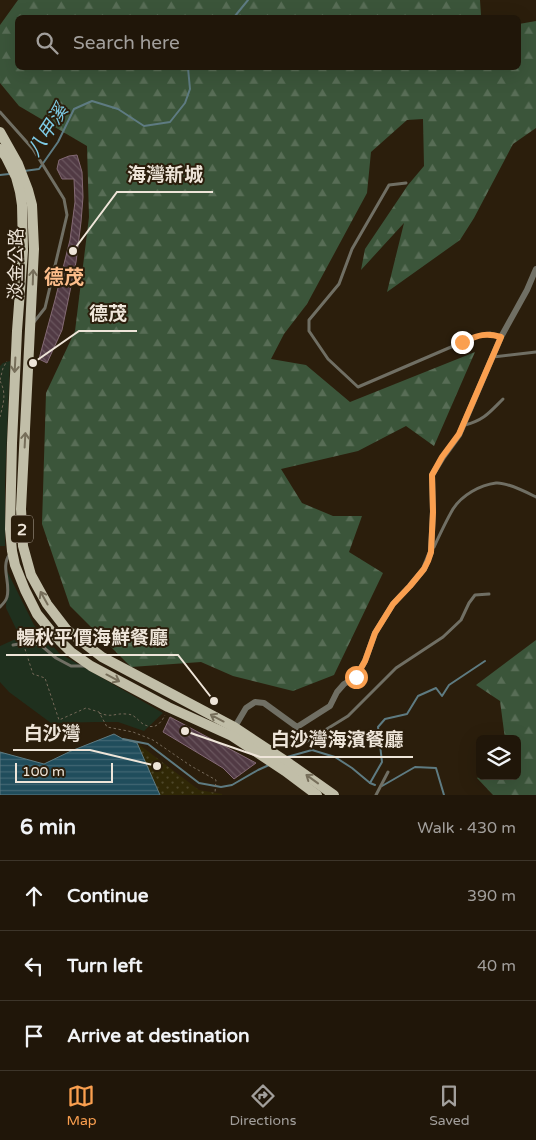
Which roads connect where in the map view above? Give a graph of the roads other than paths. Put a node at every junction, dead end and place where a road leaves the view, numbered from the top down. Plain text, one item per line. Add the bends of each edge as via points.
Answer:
1 (0, 112) edge
2 (0, 132) edge
3 (0, 149) edge
4 (17, 171) junction
5 (406, 183) dead end
6 (536, 268) edge
7 (30, 328) junction
8 (17, 332) junction
9 (501, 337) junction
10 (536, 352) edge
11 (492, 356) junction
12 (503, 400) dead end
13 (463, 426) junction
14 (536, 497) edge
15 (12, 552) junction
16 (431, 552) junction
17 (490, 594) dead end
18 (0, 607) edge
19 (13, 645) dead end
20 (91, 666) junction
21 (233, 732) junction
22 (269, 753) junction
23 (288, 767) junction
24 (388, 772) dead end
25 (317, 795) edge
26 (334, 795) edge
27 (376, 795) edge

1 - 7 lane via 41,160 64,199 67,215 45,308
2 - 4 main road, 淡金公路 / 2
3 - 4 main road, 淡金公路 / 2
7 -> 4 main road, 淡金公路 / 2 via 34,249 32,205
4 - 8 main road, 淡金公路 / 2 via 23,251
5 - 9 lane via 389,185 352,249 339,284 309,320 309,331 328,359 358,387 479,335
6 - 9 street
7 - 8 lane
21 -> 7 main road, 淡金公路 / 2 via 102,657 67,630 31,575 22,546
8 -> 15 main road, 淡金公路 / 2 via 10,529
9 - 11 street
10 - 11 lane
11 - 13 street
12 - 13 lane via 486,416
13 - 16 street via 432,475
14 - 16 lane via 497,483 478,488 454,507
15 - 18 lane via 7,556 4,572 7,600
15 - 20 main road, 淡金公路 / 2 via 37,614 54,635
16 - 21 street via 424,569 393,604 375,633 356,677 344,684 330,706 297,727 264,703 255,702 246,708
17 - 22 lane via 475,595 461,620 449,632 396,668 348,716 304,743 279,745
19 - 20 lane via 32,642 71,666
20 -> 21 main road, 淡金公路 / 2 via 168,707
21 - 22 main road, 淡金公路 / 2
21 - 22 main road, 淡金公路 / 2 via 254,750
22 - 23 main road, 2
23 - 25 main road, 2
26 -> 23 main road, 2
24 - 27 lane

